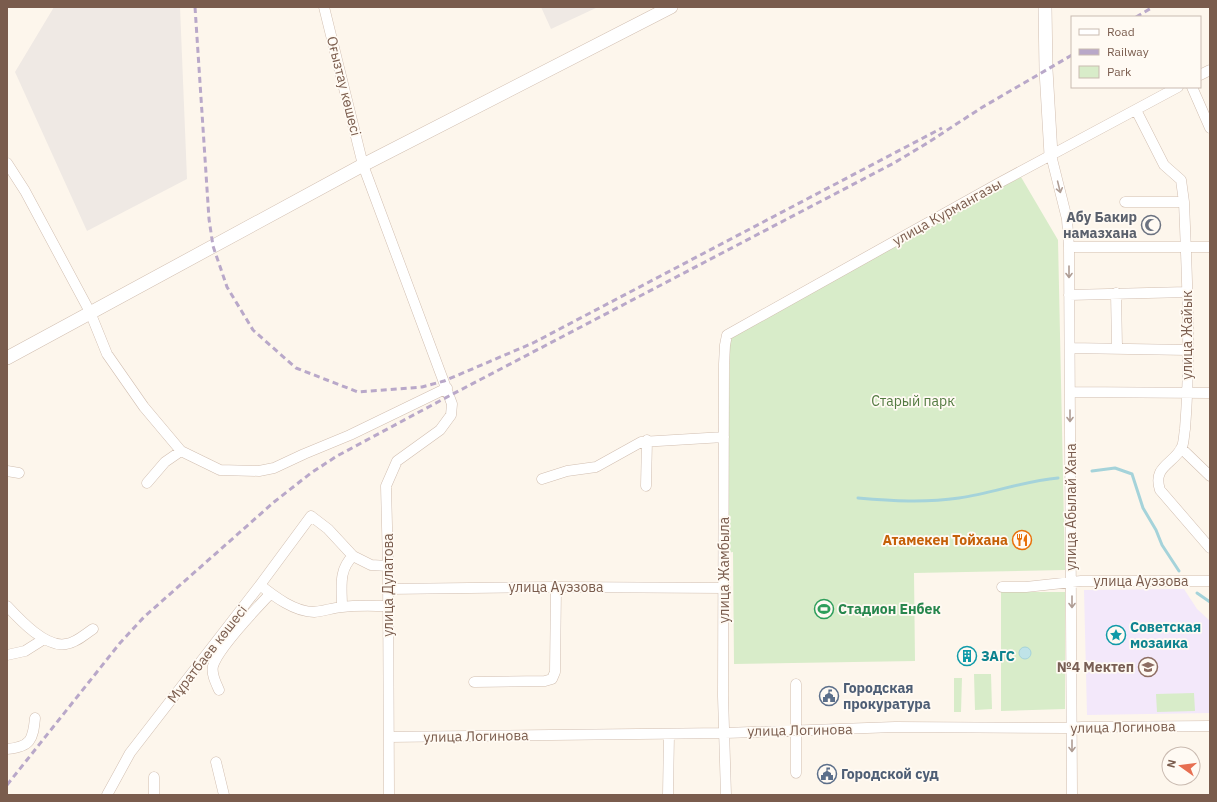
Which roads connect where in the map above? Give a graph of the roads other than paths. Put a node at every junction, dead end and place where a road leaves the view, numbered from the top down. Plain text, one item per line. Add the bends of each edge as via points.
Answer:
1 (324, 7) edge
2 (671, 7) edge
3 (1045, 7) edge
4 (1210, 70) edge
5 (1201, 74) edge
6 (1176, 88) edge
7 (1192, 88) edge
8 (1136, 110) junction
9 (1210, 128) edge
10 (1051, 155) junction
11 (7, 163) edge
12 (363, 166) junction
13 (1125, 202) dead end
14 (1184, 202) junction
15 (1069, 247) junction
16 (1210, 247) edge
17 (1186, 248) junction
18 (1187, 292) junction
19 (1116, 293) junction
20 (1069, 295) junction
21 (90, 312) junction
22 (725, 345) joint
23 (1116, 347) junction
24 (1070, 348) junction
25 (1188, 350) junction
26 (7, 358) edge
27 (447, 388) junction
28 (1070, 392) junction
29 (1210, 393) edge
30 (1187, 394) junction
31 (452, 404) joint
32 (724, 437) junction
33 (647, 440) junction
34 (1182, 448) junction
35 (181, 451) junction
36 (7, 471) edge
37 (19, 473) dead end
38 (1210, 476) edge
39 (542, 479) dead end
40 (146, 483) dead end
41 (646, 486) dead end
42 (1210, 548) edge
43 (353, 556) junction
44 (388, 566) junction
45 (1210, 581) edge
46 (1072, 582) junction
47 (260, 585) junction
48 (556, 587) junction
49 (1002, 587) dead end
50 (725, 588) junction
51 (388, 589) junction
52 (270, 594) junction
53 (7, 606) edge
54 (388, 606) junction
55 (342, 607) junction
56 (93, 629) dead end
57 (44, 639) junction
58 (7, 655) edge
59 (474, 682) dead end
60 (796, 684) dead end
61 (219, 690) dead end
62 (35, 718) dead end
63 (1210, 726) edge
64 (1072, 727) junction
65 (796, 731) junction
66 (725, 733) junction
67 (669, 734) junction
68 (389, 737) junction
69 (7, 749) edge
70 (216, 762) dead end
71 (796, 773) dead end
72 (154, 777) dead end
73 (107, 795) edge
74 (154, 795) edge
75 (224, 795) edge
76 (389, 795) edge
77 (668, 795) edge
78 (726, 795) edge
79 (1072, 795) edge

1 - 12 street, Оғызтау көшесі
2 - 12 street
3 - 10 street
4 - 5 street
6 - 8 street, улица Курмангазы
7 - 9 street
8 - 10 street, улица Курмангазы
8 - 14 street, улица Жайык via 1164,166 1183,184
10 -> 15 street, улица Абылай Хана via 1067,219
10 - 22 street, улица Курмангазы via 732,331 727,335
11 - 21 street via 26,191
12 - 21 street
12 - 27 street, Оғызтау көшесі
13 - 14 street
14 - 17 street, улица Жайык
15 - 17 street
15 -> 20 street, улица Абылай Хана
16 - 17 street
17 - 18 street, улица Жайык
18 - 19 street
18 - 25 street, улица Жайык
19 - 20 street
19 - 23 street
20 - 24 street, улица Абылай Хана
21 - 26 street
21 - 35 street via 108,354 144,407
22 - 32 street, улица Жамбыла
23 - 24 street
23 - 25 street
24 - 28 street, улица Абылай Хана
25 - 30 street, улица Жайык
27 - 31 street, Оғызтау көшесі
27 - 35 street via 274,468 259,471 220,470
28 - 30 street
28 -> 46 street, улица Абылай Хана
29 - 30 street
30 - 34 street, улица Жайык
31 - 44 street, улица Дулатова via 450,415 440,430 402,456 387,481 385,492
32 - 33 street
32 - 50 street, улица Жамбыла
33 - 39 street via 596,467 567,471
33 - 41 street
34 - 38 street
34 - 42 street via 1160,472 1159,485 1175,509
35 - 40 street via 165,462
36 - 37 street
43 - 44 street via 371,565
43 - 47 street, Мұратбаев көшесі via 328,529 311,516
43 - 55 street via 344,566 342,574
44 - 51 street, улица Дулатова
45 - 46 street, улица Ауэзова
46 - 49 street, улица Ауэзова
46 -> 64 street, улица Абылай Хана
47 - 52 street
47 - 73 street, Мұратбаев көшесі via 130,752
48 - 50 street, улица Ауэзова
48 - 51 street, улица Ауэзова
48 - 59 street via 555,672 552,679 545,682
50 - 66 street, улица Жамбыла
51 - 54 street, улица Дулатова
52 - 55 street via 299,610 324,611
52 - 61 street via 240,626 213,666 213,676
53 - 57 street
54 - 55 street
54 - 68 street, улица Дулатова
56 - 57 street via 66,644 54,644
57 - 58 street via 25,651
60 - 65 street
62 - 69 street via 32,738 25,745
63 - 64 street, улица Логинова
64 - 65 street, улица Логинова via 895,727
64 -> 79 street, улица Абылай Хана
65 - 66 street, улица Логинова
65 - 71 street
66 - 67 street, улица Логинова
66 - 78 street, улица Жамбыла
67 - 68 street, улица Логинова
67 - 77 street
68 - 76 street, улица Дулатова
70 - 75 street
72 - 74 street

